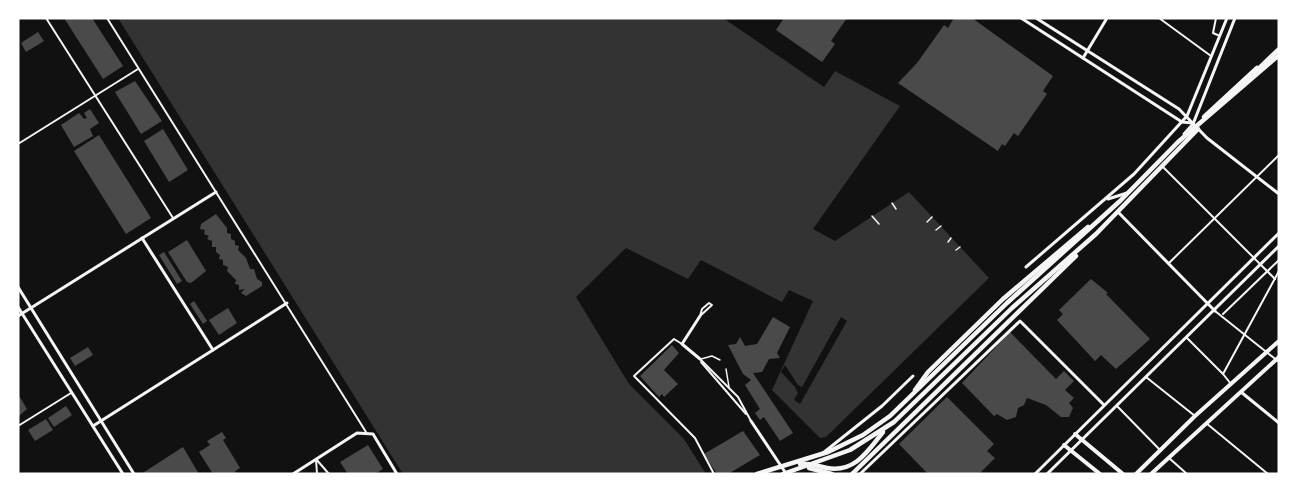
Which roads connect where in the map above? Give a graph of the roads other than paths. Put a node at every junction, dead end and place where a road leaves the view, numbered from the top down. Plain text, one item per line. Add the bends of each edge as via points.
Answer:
1 (46, 18) edge
2 (107, 18) edge
3 (1021, 18) edge
4 (1036, 18) edge
5 (1107, 18) edge
6 (1159, 18) edge
7 (1216, 18) edge
8 (1227, 18) edge
9 (1235, 18) edge
10 (1220, 36) junction
11 (1279, 48) edge
12 (1087, 51) junction
13 (1212, 56) junction
14 (1279, 56) edge
15 (1083, 58) junction
16 (139, 69) junction
17 (95, 96) junction
18 (1218, 110) junction
19 (1187, 116) junction
20 (1182, 122) junction
21 (1193, 124) junction
22 (1178, 142) junction
23 (18, 144) edge
24 (1279, 155) edge
25 (1159, 163) junction
26 (1257, 177) junction
27 (216, 192) junction
28 (1279, 194) edge
29 (1106, 199) junction
30 (1120, 201) junction
31 (173, 219) junction
32 (1214, 220) junction
33 (1279, 233) edge
34 (1096, 234) junction
35 (142, 238) junction
36 (1279, 246) edge
37 (1253, 258) junction
38 (1279, 260) edge
39 (1169, 263) junction
40 (1260, 265) junction
41 (1026, 267) dead end
42 (1267, 271) junction
43 (1279, 271) edge
44 (1275, 279) junction
45 (18, 287) edge
46 (287, 303) junction
47 (1208, 303) junction
48 (18, 307) edge
49 (31, 308) junction
50 (1215, 310) junction
51 (20, 315) edge
52 (1223, 315) junction
53 (700, 316) junction
54 (1245, 333) junction
55 (1186, 337) junction
56 (1279, 341) edge
57 (682, 344) junction
58 (213, 350) junction
59 (1266, 351) junction
60 (700, 359) junction
61 (1278, 359) edge
62 (720, 360) dead end
63 (726, 369) dead end
64 (1223, 374) junction
65 (913, 376) dead end
66 (1146, 377) junction
67 (1231, 384) junction
68 (729, 388) junction
69 (1240, 391) junction
70 (72, 392) junction
71 (1104, 405) junction
72 (1117, 406) junction
73 (1195, 416) junction
74 (100, 421) junction
75 (751, 421) junction
76 (1206, 423) junction
77 (1279, 423) edge
78 (18, 426) edge
79 (93, 426) junction
80 (366, 432) junction
81 (1075, 434) junction
82 (1083, 441) junction
83 (1064, 445) junction
84 (1071, 451) junction
85 (1161, 451) junction
86 (1169, 457) junction
87 (316, 459) junction
88 (122, 472) edge
89 (783, 472) edge
90 (714, 473) edge
91 (115, 474) edge
92 (134, 474) edge
93 (293, 474) edge
94 (317, 474) edge
95 (329, 474) edge
96 (397, 474) edge
97 (760, 474) edge
98 (832, 474) edge
99 (850, 474) edge
100 (860, 474) edge
101 (1035, 474) edge
102 (1047, 474) edge
103 (1100, 474) edge
104 (1123, 474) edge
105 (1136, 474) edge
106 (1151, 474) edge
107 (1187, 474) edge
108 (1268, 474) edge

1 - 17 street
2 - 16 street
3 - 15 street
4 - 12 street
5 - 12 street
6 - 13 street
7 - 10 street via 1213,33
8 - 10 street
9 - 21 street
10 - 13 street
11 - 18 highway
11 - 22 highway
12 - 15 street
12 - 19 street
13 - 19 street
14 - 18 highway
14 - 22 highway
15 - 20 street
16 - 17 street
16 - 27 street
17 - 23 street
17 - 31 street
18 - 34 highway
19 - 20 street
19 - 21 street
20 - 21 street
20 - 29 street
21 - 25 street
21 - 26 street
22 - 30 highway
24 - 26 street
25 - 29 street via 1128,192
25 - 32 street
26 - 28 street
26 - 32 street
27 - 31 street
27 - 46 street
29 - 39 street
29 - 41 street
30 - 89 highway via 1025,278 956,344 928,372 904,407 854,465 842,469 799,464
30 - 97 highway via 890,416 828,452
31 - 35 street
32 - 37 street
32 - 39 street
33 - 37 street
34 - 89 highway via 881,432 850,450
34 - 99 highway
35 - 49 street
35 - 58 street
36 - 40 street
37 - 40 street
37 - 47 street
38 - 42 street
39 - 47 street
40 - 42 street
40 - 50 street
42 - 44 street
42 - 52 street
43 - 44 street
44 - 54 street
45 - 49 street
46 - 58 street
46 - 80 street
47 - 50 street
47 - 71 street
48 - 51 street
49 - 51 street
49 - 74 street
50 - 52 street
50 - 55 street
51 - 70 street
52 - 54 street
53 - 53 street via 705,305 711,304 711,309
53 - 57 street
54 - 59 street
54 - 64 street
55 - 64 street
55 - 66 street
56 - 59 main road
57 - 60 street
57 - 90 street via 674,339 634,376 695,438
58 - 74 street
59 - 61 street
59 - 67 main road
60 - 62 lane via 712,356
60 - 68 street
60 - 75 street
61 - 69 main road
63 - 68 lane
64 - 67 street
65 - 89 street via 823,453
66 - 72 street
66 - 73 street
67 - 73 main road
68 - 75 street
69 - 76 main road
69 - 77 street
70 - 78 street
70 - 79 street
71 - 81 street
71 - 100 street via 1020,321
72 - 82 street
72 - 85 street
73 - 85 main road
74 - 79 street
74 - 92 street
75 - 89 street
76 - 86 main road
76 - 108 street
79 - 88 street
80 - 87 street via 357,433
80 - 96 street via 372,434
81 - 82 main road
81 - 83 street
82 - 84 street
82 - 104 main road
83 - 84 main road
83 - 101 street
84 - 102 street
84 - 103 main road
85 - 105 main road
86 - 106 main road
86 - 107 street
87 - 93 street
87 - 94 street
87 - 95 street
88 - 91 street
89 - 97 street
89 - 98 highway via 813,468

